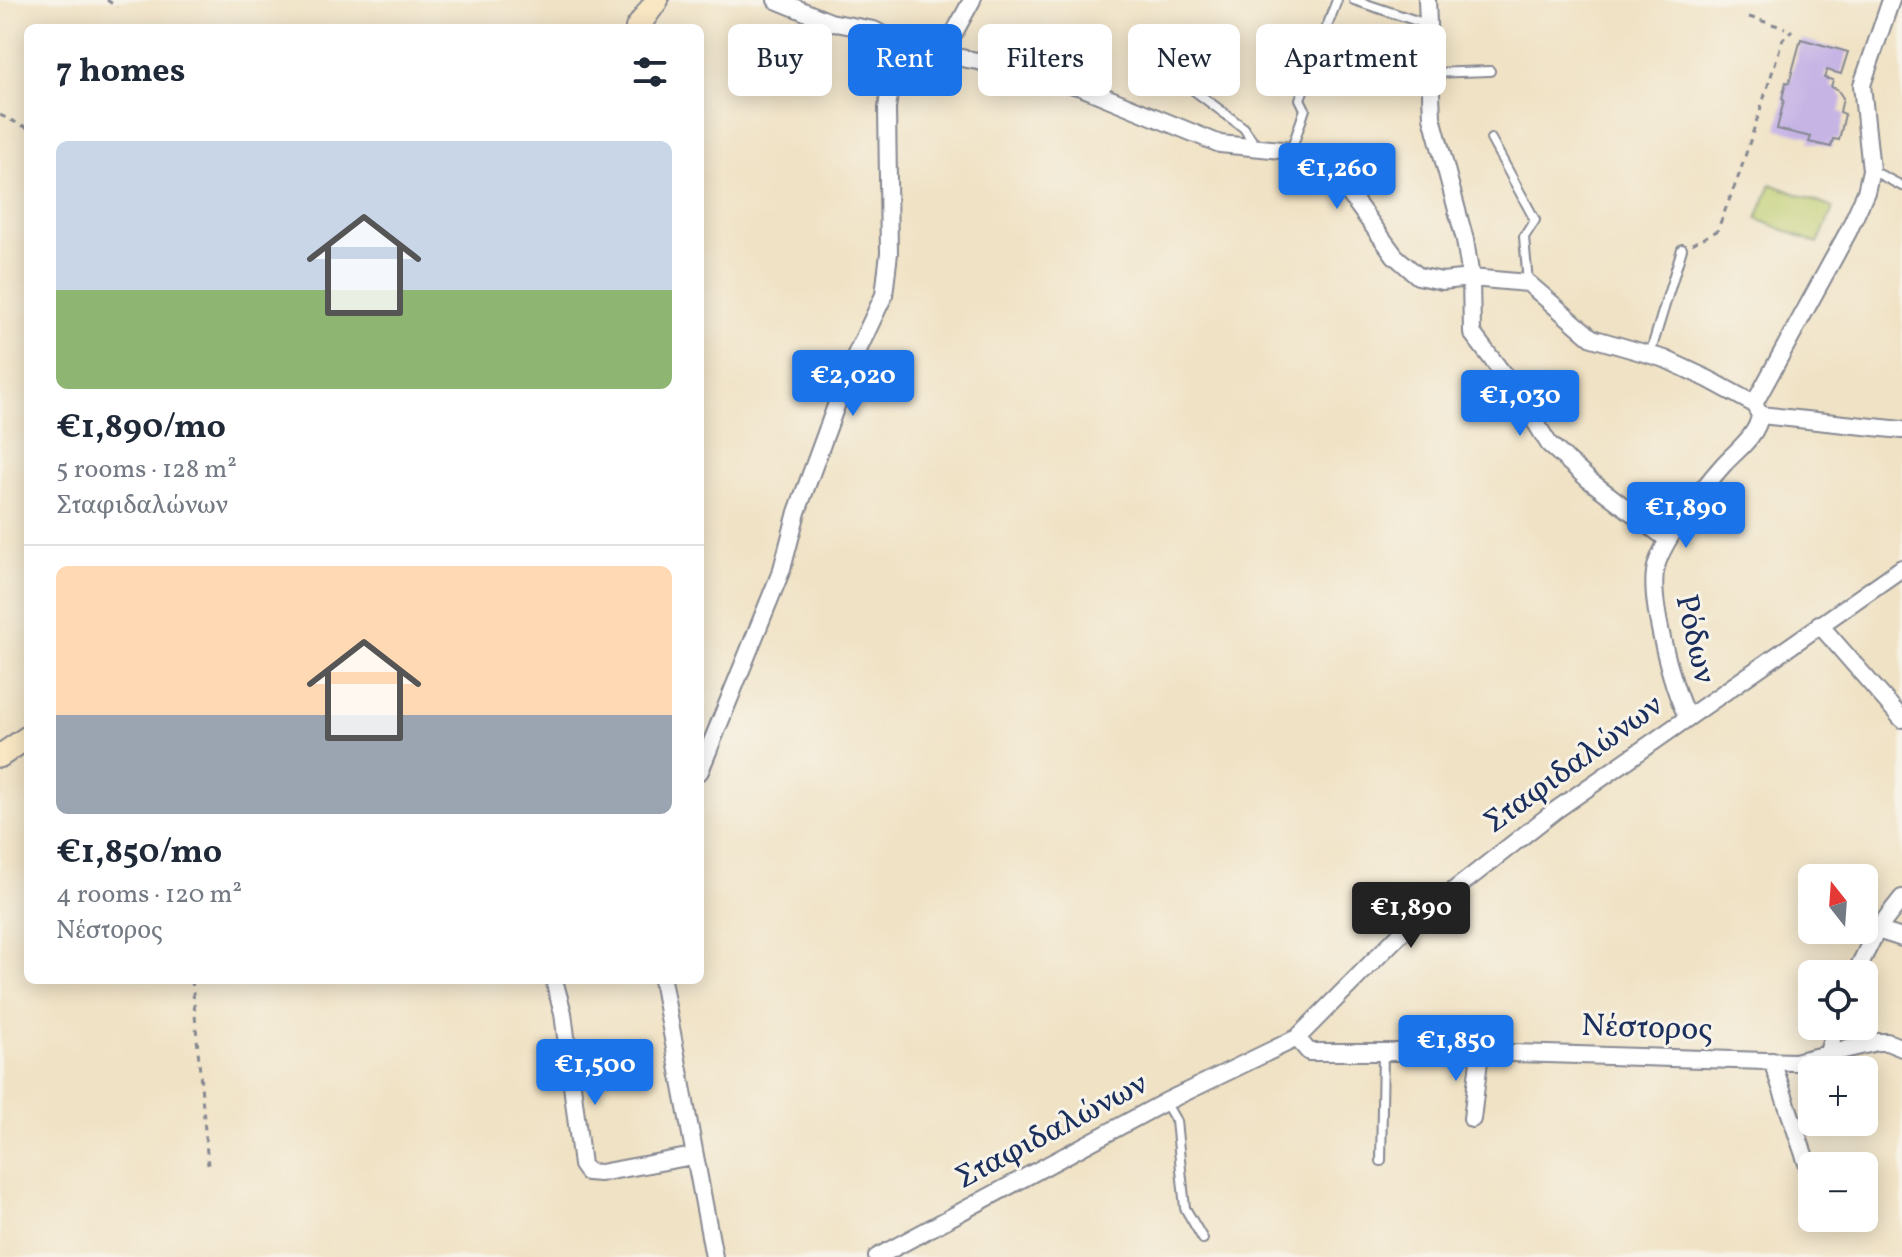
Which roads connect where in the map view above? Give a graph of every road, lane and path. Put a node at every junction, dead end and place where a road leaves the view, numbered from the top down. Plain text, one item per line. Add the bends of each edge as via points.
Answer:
1 (107, 0) edge
2 (657, 0) edge
3 (776, 0) edge
4 (972, 0) edge
5 (1337, 0) edge
6 (1354, 0) edge
7 (1427, 0) edge
8 (1891, 0) edge
9 (117, 7) dead end
10 (1749, 17) dead end
11 (640, 24) edge
12 (959, 24) edge
13 (1426, 24) joint
14 (848, 26) edge
15 (1785, 28) dead end
16 (1792, 30) dead end
17 (962, 58) edge
18 (1490, 71) dead end
19 (1446, 72) edge
20 (889, 96) edge
21 (1201, 96) edge
22 (1431, 96) edge
23 (0, 115) edge
24 (24, 126) edge
25 (1491, 139) dead end
26 (1257, 148) junction
27 (1291, 151) junction
28 (1871, 170) junction
29 (1902, 186) edge
30 (1682, 249) joint
31 (1471, 278) junction
32 (1528, 283) junction
33 (1649, 355) junction
34 (1757, 410) junction
35 (1902, 430) edge
36 (1668, 540) junction
37 (1902, 568) edge
38 (1819, 624) junction
39 (1687, 716) junction
40 (1902, 719) edge
41 (24, 740) edge
42 (0, 756) edge
43 (704, 761) edge
44 (1902, 898) edge
45 (1878, 929) edge
46 (1878, 930) edge
47 (1902, 938) edge
48 (192, 984) edge
49 (555, 984) edge
50 (663, 984) edge
51 (1297, 1038) junction
52 (1832, 1040) edge
53 (1902, 1048) edge
54 (1383, 1052) junction
55 (1480, 1052) junction
56 (1828, 1052) junction
57 (1772, 1061) junction
58 (1165, 1102) junction
59 (1472, 1119) dead end
60 (1803, 1152) edge
61 (693, 1156) junction
62 (1381, 1161) dead end
63 (208, 1165) dead end
64 (1203, 1239) dead end
65 (714, 1257) edge
66 (877, 1257) edge

1 - 9 path
2 - 11 street
3 - 14 street
4 - 12 street
5 - 27 lane via 1300,99 1305,109
6 - 13 lane
7 - 13 street
8 - 28 street via 1862,85
10 - 15 path
16 - 30 path via 1783,39 1717,231
17 - 26 street via 1045,76 1220,144
18 - 19 lane
20 - 43 street via 884,295 851,365 797,512 782,569
21 - 26 lane via 1244,128
22 - 31 street
23 - 24 path
25 - 32 lane via 1535,220 1524,237
26 - 27 street
27 - 31 street via 1329,168 1395,256 1418,276 1442,281
28 - 29 lane
28 - 34 street, Ρόδων via 1848,232
30 - 33 lane
31 - 32 street
31 - 36 street via 1472,333 1549,444
32 - 33 street via 1592,338
33 - 34 street via 1708,379
34 - 35 street
34 - 36 street, Ρόδων via 1752,434
36 - 39 street, Ρόδων via 1655,568 1654,596 1677,697
37 - 38 street, Σταφιδαλώνων
38 - 39 street, Σταφιδαλώνων
38 - 40 street
39 - 51 street, Σταφιδαλώνων via 1407,927
41 - 42 street
44 - 45 street
46 - 47 street
48 - 63 path
49 - 61 street via 587,1172
50 - 61 street
51 - 54 street, Νέστορος via 1309,1052
51 - 58 street, Σταφιδαλώνων
52 - 56 street
53 - 56 street, Νέστορος via 1877,1042
54 - 55 street, Νέστορος
54 - 62 lane
55 - 57 street, Νέστορος
55 - 59 street
56 - 57 street, Νέστορος via 1809,1060
57 - 60 street
58 - 64 lane via 1176,1121 1185,1208
58 - 66 street, Σταφιδαλώνων
61 - 65 street

